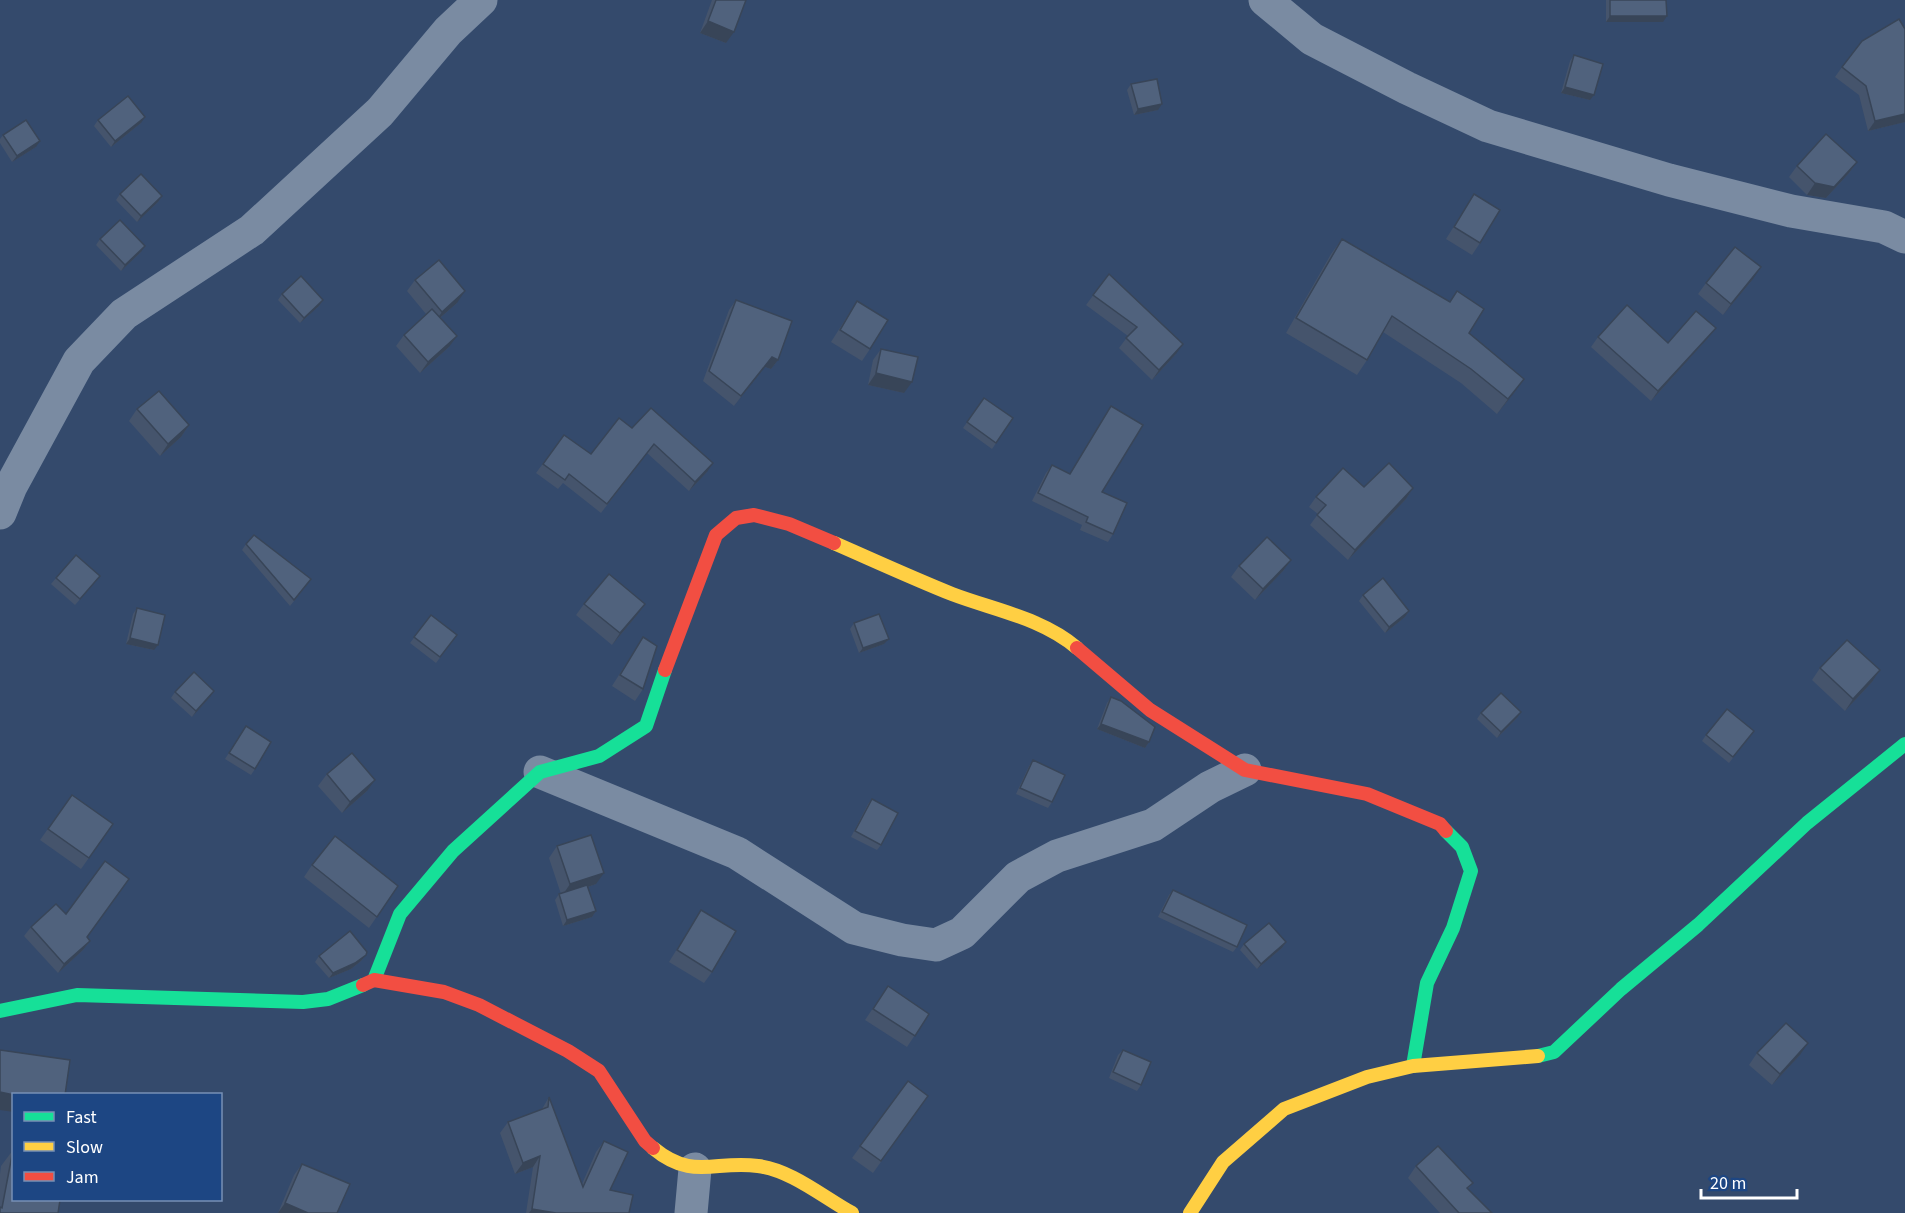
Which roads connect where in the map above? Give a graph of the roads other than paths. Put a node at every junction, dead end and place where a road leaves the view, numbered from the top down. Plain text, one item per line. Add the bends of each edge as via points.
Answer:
1 (481, 0) edge
2 (1265, 0) edge
3 (1905, 237) edge
4 (4, 492) edge
5 (1905, 744) edge
6 (1245, 771) junction
7 (540, 772) junction
8 (374, 980) junction
9 (0, 1011) edge
10 (1413, 1066) junction
11 (695, 1169) junction
12 (691, 1213) edge
13 (852, 1213) edge
14 (1190, 1213) edge

1 - 4 street via 448,31 380,112 252,230 144,301 79,361
2 - 3 street via 1312,39 1488,126 1669,180 1791,211 1884,227
5 - 10 street via 1807,823 1554,1052
6 - 7 street via 1210,787 1153,825 1057,856 1018,877 963,933 936,945 854,928 737,853
6 - 7 street via 1150,710 1064,638 789,524 754,515 736,518 716,535 682,619 646,726 599,756
6 - 10 street via 1367,794 1440,824 1461,847 1471,871 1453,927 1427,983
7 - 8 street via 453,850 400,914
8 - 9 street via 328,999 303,1002 78,995
8 - 11 street via 462,999 568,1051 599,1071 645,1141 662,1155
10 - 14 street via 1367,1077 1284,1109 1223,1162
11 - 12 street
11 - 13 street via 758,1167 782,1173

